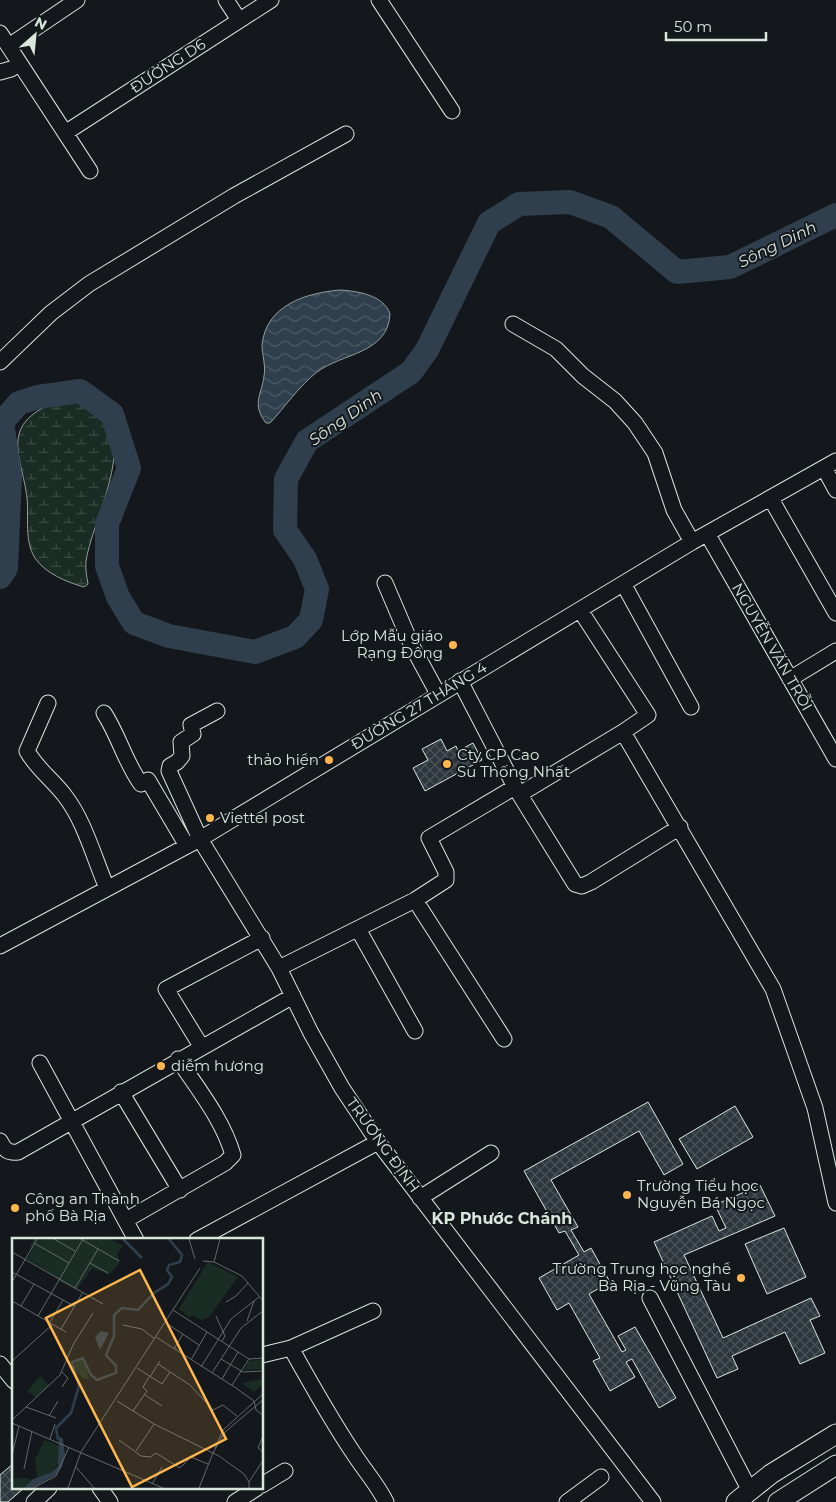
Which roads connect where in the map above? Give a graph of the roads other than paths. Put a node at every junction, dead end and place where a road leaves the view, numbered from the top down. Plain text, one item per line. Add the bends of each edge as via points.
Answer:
1 (77, 0) edge
2 (226, 0) edge
3 (271, 0) edge
4 (380, 0) edge
5 (240, 20) junction
6 (0, 33) edge
7 (9, 46) junction
8 (452, 111) dead end
9 (65, 132) junction
10 (346, 134) dead end
11 (90, 171) dead end
12 (514, 324) dead end
13 (0, 362) edge
14 (830, 465) edge
15 (836, 490) edge
16 (772, 499) junction
17 (708, 535) junction
18 (692, 542) junction
19 (386, 584) dead end
20 (624, 584) junction
21 (580, 610) junction
22 (836, 613) edge
23 (836, 651) edge
24 (790, 679) junction
25 (460, 681) junction
26 (438, 694) junction
27 (48, 703) dead end
28 (691, 708) dead end
29 (217, 710) dead end
30 (104, 714) dead end
31 (623, 732) junction
32 (836, 759) edge
33 (517, 790) junction
34 (680, 827) junction
35 (193, 842) junction
36 (108, 888) junction
37 (415, 900) junction
38 (358, 930) junction
39 (262, 938) junction
40 (0, 946) edge
41 (279, 968) junction
42 (293, 996) junction
43 (415, 1032) dead end
44 (504, 1039) dead end
45 (201, 1046) junction
46 (178, 1059) junction
47 (40, 1063) dead end
48 (121, 1092) junction
49 (72, 1120) junction
50 (0, 1141) edge
51 (378, 1142) junction
52 (491, 1153) dead end
53 (180, 1190) junction
54 (420, 1198) junction
55 (836, 1203) edge
56 (126, 1220) junction
57 (135, 1238) edge
58 (201, 1238) edge
59 (650, 1298) dead end
60 (373, 1311) dead end
61 (291, 1348) junction
62 (264, 1355) edge
63 (0, 1364) edge
64 (12, 1379) edge
65 (836, 1434) edge
66 (836, 1465) edge
67 (284, 1471) dead end
68 (600, 1477) dead end
69 (264, 1483) edge
70 (47, 1490) edge
71 (101, 1490) edge
72 (254, 1490) edge
73 (743, 1496) edge
74 (34, 1502) edge
75 (110, 1502) edge
76 (235, 1502) edge
77 (386, 1502) edge
78 (567, 1502) edge
79 (653, 1502) edge
80 (778, 1502) edge

1 - 7 street
2 - 5 street
3 - 5 street, ĐƯỜNG D6
4 - 8 street
5 - 9 street, ĐƯỜNG D6
6 - 7 street
7 - 9 street
9 - 11 street
10 - 13 street via 226,200 89,284 51,313
12 - 18 street via 556,349 636,423 655,453 674,510
14 - 15 street
14 - 16 street, ĐƯỜNG 27 THÁNG 4
16 - 17 street, ĐƯỜNG 27 THÁNG 4
16 - 22 street
17 - 18 street, ĐƯỜNG 27 THÁNG 4
17 - 24 street, NGUYỄN VĂN TRỖI
18 - 20 street, ĐƯỜNG 27 THÁNG 4
19 - 26 street via 412,646
20 - 21 street, ĐƯỜNG 27 THÁNG 4
20 - 28 street
21 - 25 street, ĐƯỜNG 27 THÁNG 4
21 - 31 street via 648,715
23 - 24 street
24 - 32 street, NGUYỄN VĂN TRỖI
25 - 26 street, ĐƯỜNG 27 THÁNG 4
25 - 33 street
26 - 35 street, ĐƯỜNG 27 THÁNG 4
27 - 36 street via 27,751 33,762 65,795 78,816
29 - 35 street via 191,725 193,734 181,742 182,756 170,766 169,771
30 - 35 street via 140,784 148,780
31 - 33 street
31 - 34 street
33 - 34 street via 570,879 582,886
33 - 37 street via 429,838 446,872 446,880
34 - 55 street via 773,989 815,1108
35 - 36 street, ĐƯỜNG 27 THÁNG 4
35 - 39 street, TRƯƠNG ĐỊNH
36 - 40 street, ĐƯỜNG 27 THÁNG 4
37 - 38 street
37 - 44 street
38 - 41 street
38 - 43 street
39 - 41 street, TRƯƠNG ĐỊNH
39 - 45 street via 166,989
41 - 42 street, TRƯƠNG ĐỊNH
42 - 45 street
42 - 51 street, TRƯƠNG ĐỊNH via 342,1088
45 - 46 street
46 - 48 street
46 - 53 street via 218,1120 234,1155
47 - 49 street
48 - 49 street
48 - 53 street
49 - 50 street via 18,1152 5,1150
49 - 56 street
51 - 54 street, TRƯƠNG ĐỊNH
51 - 58 street
52 - 54 street
53 - 56 street
54 - 79 street, TRƯƠNG ĐỊNH
56 - 57 street
59 - 73 street
60 - 61 street
61 - 62 street
61 - 77 street via 332,1420
63 - 64 street
65 - 73 main road via 771,1474
66 - 80 main road
67 - 69 street
68 - 78 street
70 - 74 street
71 - 75 street
72 - 76 street

